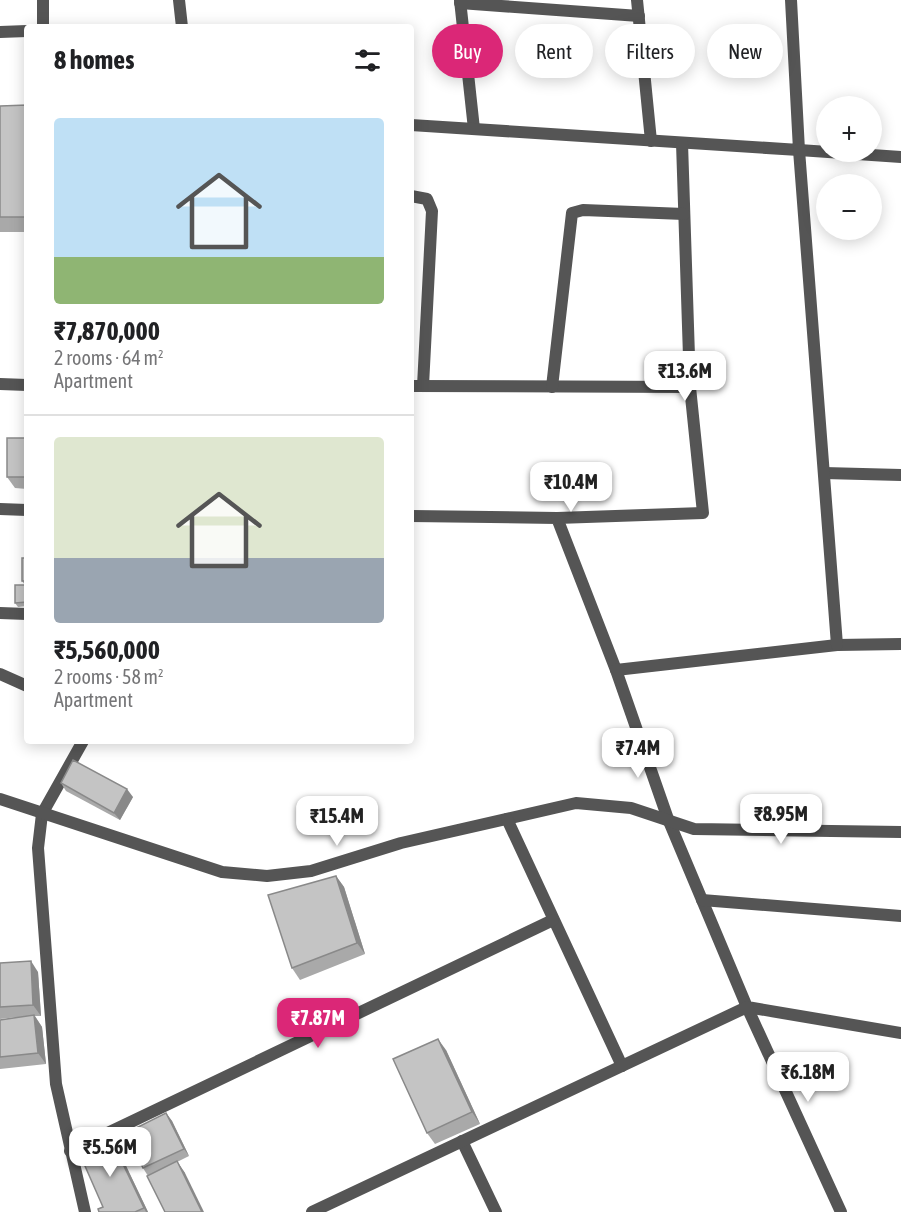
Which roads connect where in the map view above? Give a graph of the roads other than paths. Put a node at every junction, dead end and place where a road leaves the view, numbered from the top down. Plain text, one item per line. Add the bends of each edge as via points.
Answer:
1 (43, 0) edge
2 (179, 0) edge
3 (637, 0) edge
4 (791, 0) edge
5 (460, 2) edge
6 (639, 16) junction
7 (43, 24) edge
8 (182, 24) edge
9 (24, 31) edge
10 (0, 32) edge
11 (414, 125) edge
12 (474, 129) junction
13 (651, 141) junction
14 (682, 143) junction
15 (799, 150) junction
16 (901, 157) edge
17 (414, 197) edge
18 (684, 214) junction
19 (0, 384) edge
20 (24, 385) edge
21 (417, 386) edge
22 (552, 387) junction
23 (690, 387) junction
24 (824, 473) junction
25 (901, 475) edge
26 (0, 509) edge
27 (24, 510) edge
28 (414, 516) edge
29 (557, 518) junction
30 (0, 613) edge
31 (24, 614) edge
32 (901, 644) edge
33 (837, 645) junction
34 (616, 670) junction
35 (0, 674) edge
36 (24, 685) edge
37 (81, 744) edge
38 (0, 799) edge
39 (42, 814) junction
40 (507, 819) junction
41 (668, 819) junction
42 (901, 832) edge
43 (702, 900) junction
44 (901, 916) edge
45 (553, 920) junction
46 (747, 1007) junction
47 (901, 1033) edge
48 (622, 1066) junction
49 (462, 1141) junction
50 (70, 1151) junction
51 (85, 1212) edge
52 (312, 1212) edge
53 (496, 1212) edge
54 (841, 1212) edge

1 - 7 street
2 - 8 street
3 - 6 street
4 - 15 street
5 - 6 street
5 - 12 street
6 - 13 street
9 - 10 street
11 - 12 street
12 - 13 street
13 - 14 street
14 - 15 street
14 - 18 street
15 - 16 street
15 - 24 street
17 - 21 street via 428,199 432,212
18 - 22 street via 583,210 572,213
18 - 23 street
19 - 20 street
21 - 22 street
22 - 23 street
23 - 29 street via 703,513
24 - 25 street
24 - 33 street
26 - 27 street
28 - 29 street
29 - 34 street
30 - 31 street
32 - 33 street
33 - 34 street
34 - 41 street
35 - 36 street
37 - 39 street
38 - 39 street
39 - 40 street via 222,872 267,876 311,871 400,843
39 - 50 street via 38,848 50,1037
40 - 41 street via 576,803 631,808
40 - 45 street
41 - 42 street via 694,829
41 - 43 street
43 - 44 street
43 - 46 street
45 - 48 street
45 - 50 street
46 - 47 street
46 - 48 street
46 - 54 street
48 - 49 street
49 - 52 street
49 - 53 street
50 - 51 street

